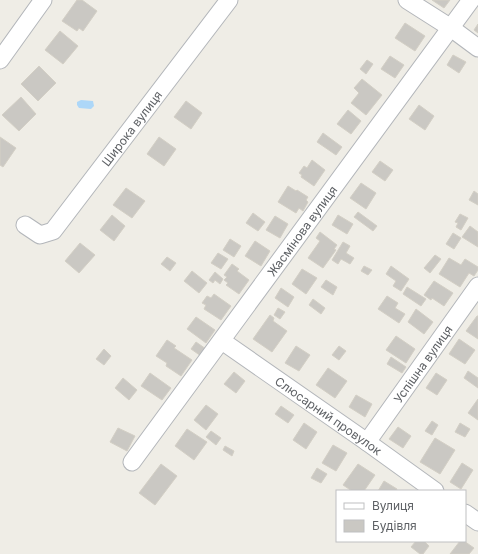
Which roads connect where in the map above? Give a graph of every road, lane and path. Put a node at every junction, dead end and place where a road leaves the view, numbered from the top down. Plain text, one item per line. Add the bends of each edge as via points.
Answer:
1 (43, 0) edge
2 (228, 0) edge
3 (407, 0) edge
4 (471, 0) edge
5 (451, 28) junction
6 (478, 48) edge
7 (0, 60) edge
8 (25, 225) dead end
9 (478, 286) edge
10 (222, 341) junction
11 (367, 442) junction
12 (132, 462) dead end
13 (434, 490) edge
14 (466, 514) edge
15 (478, 522) edge

1 - 7 street
2 - 8 street, Широка вулиця via 53,231 40,235
3 - 5 street
4 - 5 street, Жасмінова вулиця
5 - 6 street
5 - 10 street, Жасмінова вулиця
9 - 11 street, Успішна вулиця
10 - 11 street, Слюсарний провулок
10 - 12 street, Жасмінова вулиця
11 - 13 street, Слюсарний провулок
14 - 15 street

